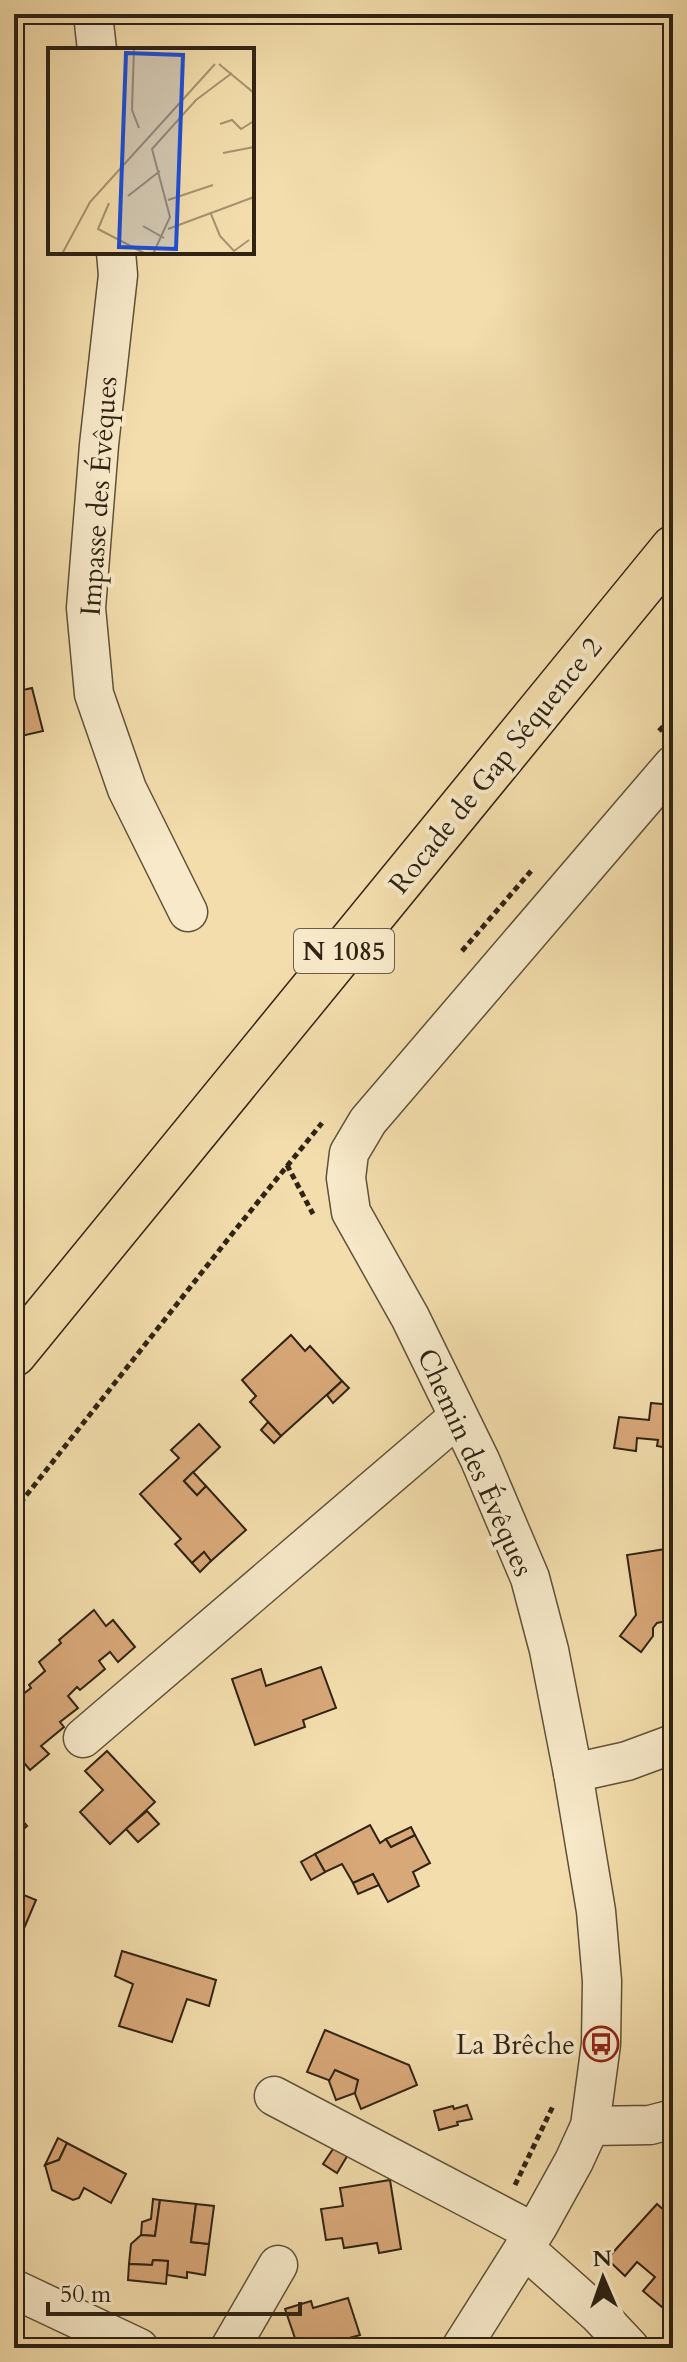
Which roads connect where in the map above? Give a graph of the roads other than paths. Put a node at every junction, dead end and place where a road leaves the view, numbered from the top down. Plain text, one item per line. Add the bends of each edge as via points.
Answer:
1 (93, 14) edge
2 (97, 48) edge
3 (116, 254) edge
4 (673, 548) edge
5 (673, 765) edge
6 (188, 912) dead end
7 (14, 1354) edge
8 (458, 1417) junction
9 (83, 1738) dead end
10 (673, 1744) edge
11 (573, 1773) junction
12 (274, 2096) dead end
13 (673, 2119) edge
14 (590, 2126) junction
15 (528, 2240) junction
16 (278, 2265) dead end
17 (14, 2289) edge
18 (139, 2348) edge
19 (230, 2348) edge
20 (461, 2348) edge
21 (630, 2348) edge

1 - 2 street
3 - 6 street, Impasse des Évêques via 86,608 94,694 127,789
4 - 7 main road, Rocade de Gap Séquence 2 / N 1085
5 - 8 street, Chemin des Évêques via 377,1110 349,1153 351,1212
8 - 9 street
8 - 11 street, Chemin des Évêques via 530,1578
10 - 11 street
11 - 14 street, Chemin des Évêques via 602,1981 601,2044
12 - 15 street via 500,2215
13 - 14 street via 650,2125
14 - 15 street, Chemin des Évêques
15 - 20 street, Chemin des Évêques
15 - 21 street
16 - 19 street
17 - 18 street

